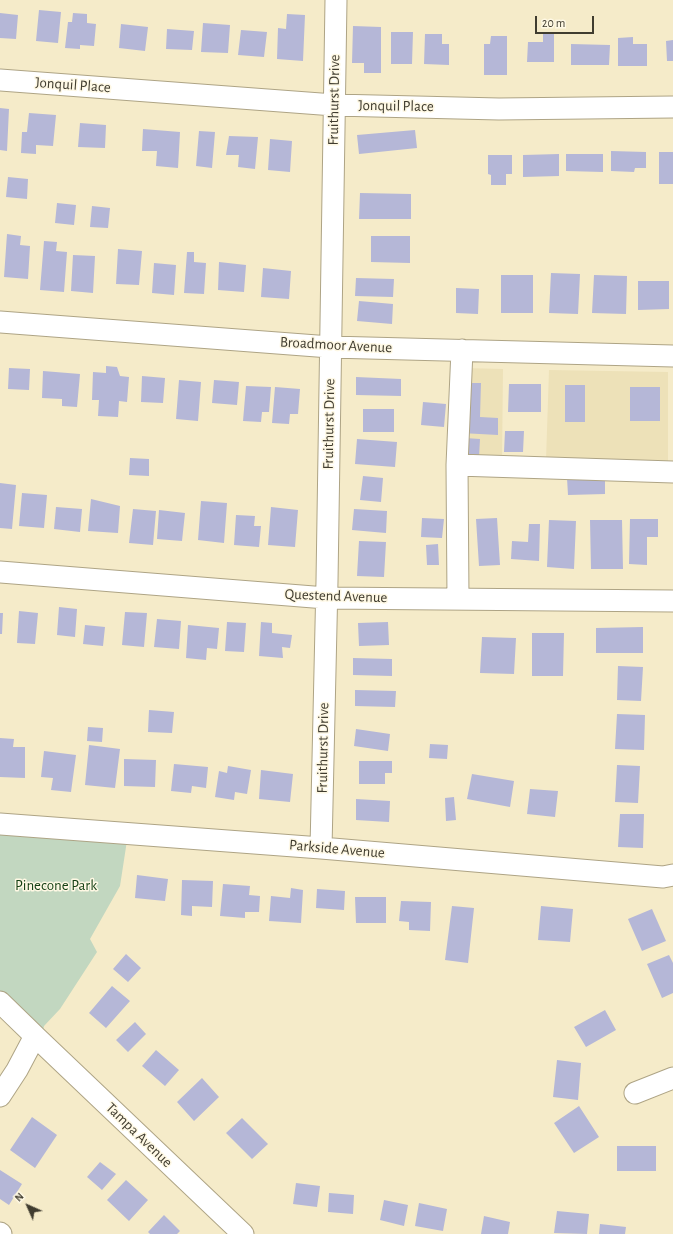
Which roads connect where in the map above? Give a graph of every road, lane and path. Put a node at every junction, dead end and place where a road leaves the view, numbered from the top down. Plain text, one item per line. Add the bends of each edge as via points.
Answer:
1 (336, 0) edge
2 (0, 80) edge
3 (334, 105) junction
4 (673, 107) edge
5 (0, 322) edge
6 (330, 347) junction
7 (462, 350) junction
8 (673, 356) edge
9 (457, 465) junction
10 (673, 472) edge
11 (0, 572) edge
12 (326, 598) junction
13 (458, 599) junction
14 (673, 601) edge
15 (0, 824) edge
16 (321, 848) junction
17 (673, 876) edge
18 (0, 1002) edge
19 (35, 1036) junction
20 (673, 1078) edge
21 (635, 1093) dead end
22 (0, 1096) edge
23 (243, 1234) edge

1 - 3 street, Fruithurst Drive
2 - 3 street, Jonquil Place
3 - 4 street, Jonquil Place via 499,109
3 - 6 street, Fruithurst Drive
5 - 6 street, Broadmoor Avenue
6 - 7 street, Broadmoor Avenue
6 - 12 street, Fruithurst Drive
7 - 8 street, Broadmoor Avenue
7 - 9 street
9 - 10 street
9 - 13 street
11 - 12 street, Questend Avenue
12 - 13 street, Questend Avenue
12 - 16 street, Fruithurst Drive
13 - 14 street, Questend Avenue
15 - 16 street, Parkside Avenue
16 - 17 street, Parkside Avenue
18 - 19 street, Tampa Avenue
19 - 22 street
19 - 23 street, Tampa Avenue
20 - 21 street

